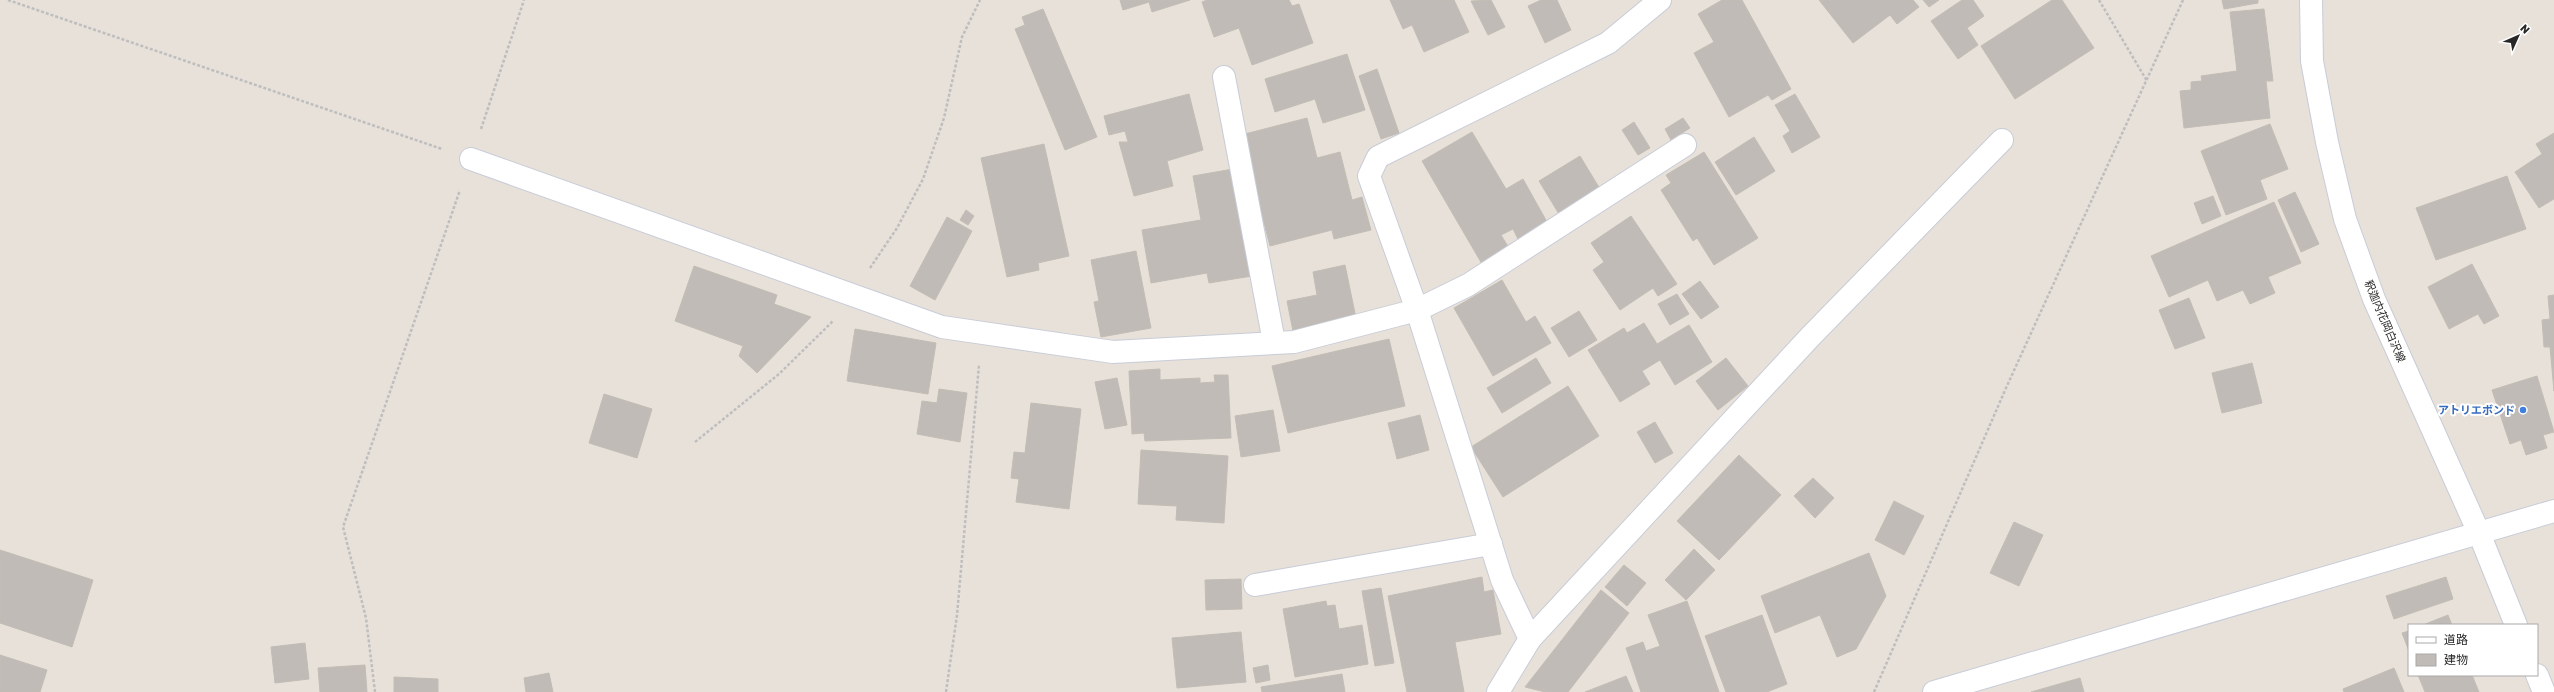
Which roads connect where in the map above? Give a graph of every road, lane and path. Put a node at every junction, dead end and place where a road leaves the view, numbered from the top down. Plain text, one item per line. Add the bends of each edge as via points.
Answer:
1 (8, 0) edge
2 (524, 0) edge
3 (980, 0) edge
4 (1660, 0) edge
5 (2099, 0) edge
6 (2183, 0) edge
7 (2312, 0) edge
8 (1224, 77) dead end
9 (2148, 81) junction
10 (2002, 140) dead end
11 (1685, 145) dead end
12 (471, 159) junction
13 (851, 295) junction
14 (1418, 310) junction
15 (982, 333) junction
16 (1274, 342) junction
17 (695, 442) dead end
18 (2554, 512) edge
19 (2478, 533) junction
20 (1491, 544) junction
21 (1255, 585) dead end
22 (2516, 624) edge
23 (1530, 639) junction
24 (2537, 676) edge
25 (375, 692) edge
26 (946, 692) edge
27 (1498, 692) edge
28 (1874, 692) edge
29 (1934, 692) edge
30 (2544, 692) edge

1 - 12 path
2 - 12 path
3 - 13 path via 962,37 944,118 923,178 897,228
4 - 14 street via 1608,43 1378,157 1369,176
5 - 9 path
6 - 9 path
7 - 19 street, 釈迦内花岡白沢線 via 2312,61 2345,218 2374,299
8 - 16 street
9 - 28 path via 2006,388
10 - 23 street via 1810,337
11 - 14 street via 1468,285
12 - 13 street
12 - 25 path via 343,527 366,618
13 - 15 street via 942,328
13 - 17 path via 832,322 779,374
14 - 16 street via 1294,342
14 - 20 street
15 - 16 street via 1113,352
15 - 26 path via 957,615
18 - 19 street
19 - 22 street, 釈迦内花岡白沢線
19 - 29 street
20 - 21 street
20 - 23 street via 1502,580
23 - 27 street
24 - 30 street

